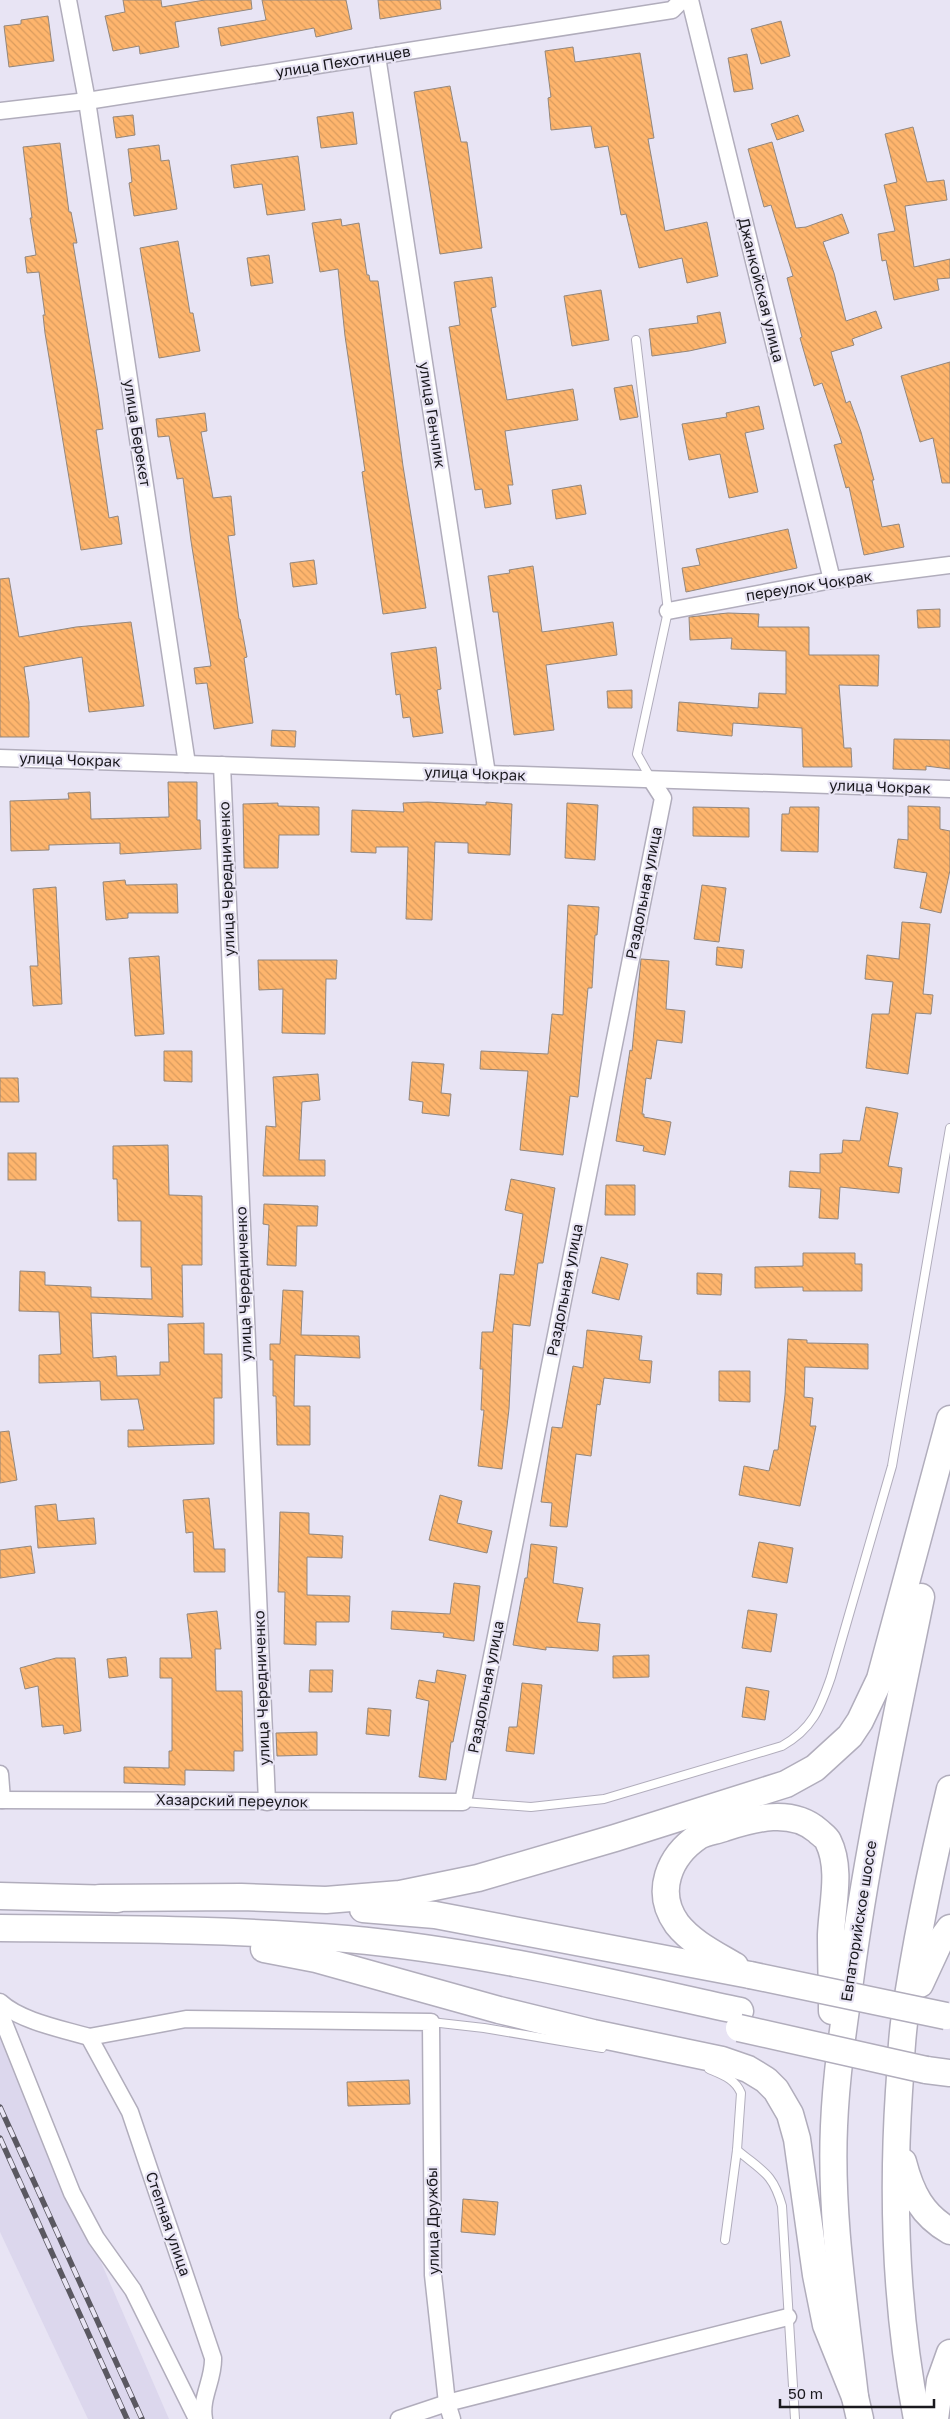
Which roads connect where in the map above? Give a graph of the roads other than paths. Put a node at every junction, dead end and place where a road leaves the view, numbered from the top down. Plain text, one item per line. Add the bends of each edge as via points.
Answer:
1 (68, 0) edge
2 (682, 0) edge
3 (690, 0) edge
4 (377, 56) junction
5 (87, 102) junction
6 (0, 112) edge
7 (636, 340) dead end
8 (950, 565) edge
9 (832, 580) junction
10 (668, 610) junction
11 (0, 758) edge
12 (187, 764) junction
13 (222, 765) junction
14 (487, 774) junction
15 (652, 781) junction
16 (950, 789) edge
17 (950, 1128) edge
18 (950, 1419) edge
19 (950, 1452) edge
20 (0, 1774) edge
21 (950, 1789) edge
22 (1, 1800) edge
23 (267, 1802) junction
24 (463, 1802) junction
25 (0, 1896) edge
26 (100, 1898) junction
27 (0, 1928) edge
28 (950, 1928) edge
29 (106, 1929) junction
30 (264, 1949) junction
31 (750, 1975) junction
32 (0, 2002) edge
33 (0, 2013) edge
34 (948, 2016) edge
35 (905, 2017) junction
36 (740, 2020) junction
37 (431, 2022) junction
38 (89, 2037) junction
39 (615, 2051) dead end
40 (938, 2063) edge
41 (697, 2066) dead end
42 (834, 2127) junction
43 (896, 2140) junction
44 (737, 2150) junction
45 (950, 2231) edge
46 (725, 2240) dead end
47 (788, 2316) junction
48 (950, 2353) edge
49 (447, 2403) junction
50 (857, 2408) edge
51 (197, 2419) edge
52 (204, 2419) edge
53 (399, 2419) edge
54 (452, 2419) edge
55 (795, 2419) edge
56 (917, 2419) edge
57 (935, 2419) edge

1 - 5 street, улица Берекет
2 - 4 street, улица Пехотинцев via 672,10
3 - 9 street, Джанкойская улица
4 - 5 street, улица Пехотинцев
4 - 14 street, улица Генчлик
5 - 6 street, улица Пехотинцев
5 - 12 street, улица Берекет
7 - 10 lane
8 - 9 street, переулок Чокрак
9 - 10 street, переулок Чокрак
10 - 15 lane via 637,754
11 - 12 street, улица Чокрак
12 - 13 street, улица Чокрак
13 - 14 street, улица Чокрак
13 - 23 street, улица Чередниченко
14 - 15 street, улица Чокрак
15 - 16 street, улица Чокрак
15 - 24 street, Раздольная улица via 663,798
17 - 24 lane via 892,1466 831,1677 821,1706 810,1724 797,1738 782,1746 604,1799 530,1808
18 - 26 main road via 880,1679 855,1728 815,1768 786,1784 615,1838 478,1878 400,1894 326,1900
19 - 42 main road, Евпаторийское шоссе via 869,1849 842,2026
20 - 22 street
21 - 35 main road
22 - 23 street, Хазарский переулок
23 - 24 street, Хазарский переулок
25 - 26 main road
26 - 31 main road via 310,1904 435,1915
27 - 29 main road
28 - 35 main road via 935,1951
29 - 30 main road
29 - 36 main road via 291,1935 405,1946 554,1971
30 - 36 main road via 384,1961
30 - 50 main road via 316,1959 546,2021 722,2060 748,2069 766,2080 790,2114 797,2139 826,2325
31 - 34 main road, bridge
31 - 42 main road via 697,1943 677,1924 668,1906 666,1878 674,1860 701,1835 741,1822 781,1816 797,1818 827,1839 835,1858 831,1934
32 - 38 street via 21,2016
33 - 51 street via 72,2193 96,2238 133,2290
35 - 43 main road
36 - 40 main road
37 - 38 street via 186,2019
37 - 39 lane
37 - 49 street, улица Дружбы via 433,2275
38 - 52 street, Степная улица via 130,2112 213,2358 214,2371 202,2409
41 - 44 lane via 722,2074 738,2085 741,2093
42 - 50 main road, Евпаторийское шоссе via 837,2240
43 - 45 main road via 908,2183 920,2207
43 - 56 main road via 897,2257
44 - 46 lane
44 - 47 lane via 767,2173 776,2186 782,2206
47 - 49 street
47 - 55 lane
48 - 57 main road via 940,2381
49 - 53 street
49 - 54 street, улица Дружбы

